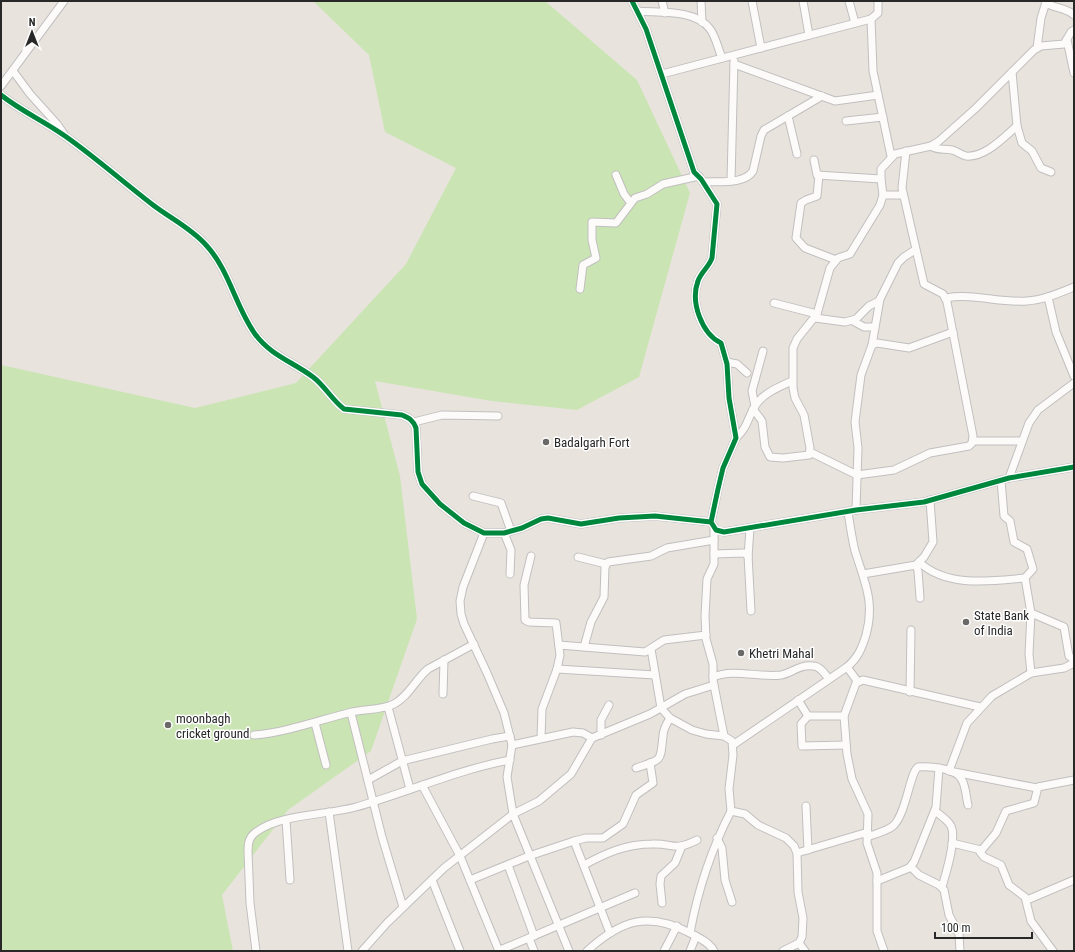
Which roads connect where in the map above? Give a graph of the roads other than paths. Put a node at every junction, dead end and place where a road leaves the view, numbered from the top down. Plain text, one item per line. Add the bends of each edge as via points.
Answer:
1 (64, 1) edge
2 (632, 1) edge
3 (662, 1) edge
4 (701, 1) edge
5 (752, 1) edge
6 (803, 1) edge
7 (849, 1) edge
8 (878, 1) edge
9 (1046, 2) edge
10 (637, 11) junction
11 (664, 13) junction
12 (1074, 14) edge
13 (871, 19) junction
14 (702, 22) junction
15 (855, 23) junction
16 (1074, 30) edge
17 (809, 35) junction
18 (1067, 40) junction
19 (761, 48) junction
20 (1037, 48) junction
21 (734, 55) junction
22 (722, 58) junction
23 (734, 64) junction
24 (13, 71) junction
25 (1012, 72) junction
26 (1074, 73) edge
27 (662, 74) junction
28 (1, 86) edge
29 (1, 95) edge
30 (878, 95) junction
31 (822, 96) junction
32 (788, 116) junction
33 (883, 117) junction
34 (846, 121) dead end
35 (1017, 126) junction
36 (64, 135) junction
37 (931, 146) junction
38 (906, 151) junction
39 (797, 154) dead end
40 (891, 156) junction
41 (814, 160) dead end
42 (1050, 172) dead end
43 (616, 175) dead end
44 (818, 175) junction
45 (701, 179) junction
46 (880, 179) junction
47 (732, 181) junction
48 (884, 195) junction
49 (903, 195) junction
50 (630, 202) junction
51 (915, 250) junction
52 (836, 260) junction
53 (1074, 287) edge
54 (580, 289) dead end
55 (881, 297) junction
56 (1048, 297) junction
57 (946, 298) junction
58 (774, 303) dead end
59 (816, 316) junction
60 (853, 321) junction
61 (875, 327) junction
62 (953, 332) junction
63 (872, 345) junction
64 (763, 351) dead end
65 (727, 362) junction
66 (747, 373) dead end
67 (1074, 376) edge
68 (792, 381) junction
69 (1074, 384) edge
70 (754, 407) junction
71 (498, 416) dead end
72 (414, 422) junction
73 (736, 438) junction
74 (973, 441) junction
75 (1022, 441) junction
76 (810, 452) junction
77 (1074, 467) edge
78 (857, 475) junction
79 (1009, 478) junction
80 (1000, 480) junction
81 (473, 496) dead end
82 (930, 500) junction
83 (852, 511) junction
84 (713, 525) junction
85 (750, 528) junction
86 (508, 532) junction
87 (484, 533) junction
88 (714, 540) junction
89 (714, 554) junction
90 (531, 556) dead end
91 (578, 557) dead end
92 (748, 557) junction
93 (918, 563) junction
94 (606, 564) junction
95 (510, 574) dead end
96 (863, 574) junction
97 (1025, 578) junction
98 (920, 598) dead end
99 (751, 611) dead end
100 (1032, 613) junction
101 (911, 630) dead end
102 (706, 635) junction
103 (474, 644) junction
104 (559, 645) junction
105 (584, 647) junction
106 (651, 649) junction
107 (444, 660) junction
108 (1074, 661) edge
109 (848, 667) junction
110 (557, 669) junction
111 (1030, 673) junction
112 (655, 674) junction
113 (713, 677) junction
114 (829, 679) junction
115 (858, 682) junction
116 (714, 685) junction
117 (910, 692) junction
118 (443, 694) dead end
119 (798, 700) junction
120 (609, 706) dead end
121 (388, 707) junction
122 (980, 707) junction
123 (660, 708) junction
124 (351, 713) junction
125 (808, 716) junction
126 (844, 716) junction
127 (670, 718) junction
128 (315, 723) junction
129 (254, 735) dead end
130 (602, 735) junction
131 (510, 736) junction
132 (724, 736) junction
133 (541, 738) junction
134 (592, 738) junction
135 (512, 745) junction
136 (733, 745) junction
137 (846, 745) junction
138 (510, 760) junction
139 (402, 761) junction
140 (650, 763) junction
141 (326, 765) dead end
142 (636, 768) dead end
143 (939, 768) junction
144 (949, 771) junction
145 (368, 780) junction
146 (1074, 780) edge
147 (422, 785) junction
148 (1037, 788) junction
149 (410, 789) junction
150 (374, 801) junction
151 (968, 805) dead end
152 (806, 806) dead end
153 (731, 810) junction
154 (935, 811) junction
155 (329, 812) junction
156 (514, 814) junction
157 (286, 820) junction
158 (868, 835) junction
159 (717, 838) junction
160 (697, 840) dead end
161 (574, 841) junction
162 (952, 842) junction
163 (682, 846) junction
164 (808, 850) junction
165 (981, 850) junction
166 (797, 853) junction
167 (460, 856) junction
168 (529, 856) junction
169 (508, 865) junction
170 (584, 865) junction
171 (911, 867) junction
172 (290, 880) dead end
173 (432, 880) junction
174 (470, 880) junction
175 (1074, 880) edge
176 (877, 881) junction
177 (942, 887) junction
178 (635, 893) dead end
179 (1027, 900) junction
180 (732, 902) dead end
181 (662, 903) dead end
182 (403, 907) junction
183 (601, 907) junction
184 (559, 926) junction
185 (677, 926) junction
186 (610, 933) junction
187 (693, 934) junction
188 (532, 937) junction
189 (801, 948) edge
190 (256, 951) edge
191 (348, 951) edge
192 (362, 951) edge
193 (460, 951) edge
194 (499, 951) edge
195 (534, 951) edge
196 (570, 951) edge
197 (587, 951) edge
198 (664, 951) edge
199 (690, 951) edge
200 (714, 951) edge
201 (783, 951) edge
202 (884, 951) edge
203 (960, 951) edge
204 (1053, 951) edge

1 - 24 street
2 - 10 street
3 - 11 street
4 - 14 street
5 - 19 street
6 - 17 street
7 - 15 street
8 - 13 street via 878,13
9 - 12 street via 1050,6
9 - 20 street
10 - 11 street
10 - 27 street
11 - 14 street via 685,15
13 - 15 street
13 - 30 street via 873,72
14 - 22 street via 711,30
15 - 17 street
16 - 18 street
17 - 19 street
18 - 20 street via 1061,45
18 - 26 street
19 - 21 street
20 - 25 street
21 - 22 street
21 - 23 street
22 - 27 street
23 - 31 street
23 - 47 street
24 - 28 street
24 - 36 street
25 - 35 street
25 - 37 street via 976,108
27 - 45 street via 694,172
29 - 36 street via 20,110
30 - 31 street via 839,101
30 - 33 street
31 - 32 street
32 - 39 street
32 - 47 street via 762,132 750,176
33 - 34 street
33 - 40 street
35 - 37 street via 996,143 974,155 964,156 953,150 939,150
35 - 42 street via 1024,144 1032,151 1041,168
36 - 72 street via 169,218 193,232 206,245 228,277 244,317 265,347 313,377 344,409 402,414
37 - 38 street
38 - 40 street
38 - 49 street
40 - 46 street via 881,169
41 - 44 street via 815,172
43 - 50 street
44 - 46 street
44 - 52 street via 817,196 801,203 796,238 805,248
45 - 47 street
45 - 50 street via 662,184
45 - 65 street via 717,204 717,219 710,265 696,285 697,303 699,316 709,333 721,343
46 - 48 street
48 - 49 street
48 - 52 street via 850,254
49 - 51 street
50 - 54 street via 618,222 591,223 596,258 582,267
51 - 55 street via 901,259
51 - 57 street via 924,284
52 - 59 street via 828,274
53 - 56 street
55 - 60 street
55 - 61 street
56 - 57 street via 1018,301 964,296
56 - 67 street via 1056,332
57 - 62 street
58 - 59 street
59 - 60 street via 845,322
59 - 68 street via 794,344
60 - 61 street via 864,327
61 - 63 street
62 - 63 street via 908,348 877,343
62 - 74 street
63 - 78 street via 861,375 854,422 858,448
64 - 70 street via 752,391
65 - 66 street via 737,364
65 - 73 street via 729,398
68 - 70 street via 770,392
68 - 76 street via 795,398 804,416
69 - 75 street via 1038,410 1029,423
70 - 73 street via 745,429
70 - 76 street via 762,421 770,457 805,456
71 - 72 street via 442,416
72 - 87 street via 418,472 422,484 440,504 464,523
73 - 84 street via 723,468
74 - 75 street
74 - 78 street via 969,446 930,453 894,470
75 - 79 street
76 - 78 street
77 - 79 street
78 - 83 street
79 - 80 street
80 - 82 street
80 - 97 street via 1004,516 1010,521 1014,542 1026,549 1033,569
81 - 86 street via 501,504
82 - 83 street
82 - 93 street via 933,542
83 - 85 street
83 - 96 street via 855,549
84 - 85 street via 718,532
84 - 86 street via 655,516 581,524 548,518
84 - 88 street
85 - 92 street
86 - 87 street
86 - 95 street via 511,550
87 - 103 street via 460,601 464,624
88 - 89 street
88 - 94 street via 672,547 651,556 610,561
89 - 92 street via 744,553
89 - 102 street via 714,564 706,585
90 - 104 street via 524,585 525,620 556,623
91 - 94 street
92 - 99 street
93 - 96 street
93 - 97 street via 948,576 976,582
93 - 98 street
94 - 105 street via 604,597 591,622
96 - 109 street via 871,605 869,623 861,651
97 - 100 street
100 - 108 street via 1064,627 1069,656
100 - 111 street
101 - 117 street
102 - 106 street via 664,640
102 - 113 street via 713,664
103 - 107 street
103 - 131 street via 504,713
104 - 105 street
104 - 110 street
105 - 106 street via 645,652
106 - 112 street
107 - 118 street
107 - 121 street via 422,674 402,698
108 - 111 street via 1064,668
109 - 114 street
109 - 115 street
110 - 112 street
110 - 133 street via 544,700
111 - 122 street via 1000,690
112 - 123 street
113 - 114 street via 730,672 780,675 801,666 814,666
113 - 116 street
114 - 119 street
115 - 117 street via 865,681
115 - 126 street
116 - 123 street via 685,694
116 - 132 street
117 - 122 street
119 - 125 street
119 - 136 street
120 - 130 street via 601,720
121 - 124 street
121 - 139 street
122 - 144 street via 967,723
123 - 127 street
123 - 130 street
124 - 128 street
124 - 145 street
125 - 126 street
125 - 137 street via 801,724 802,746
126 - 137 street
127 - 132 street via 699,733
127 - 140 street via 663,733 662,754
128 - 129 street via 278,733
128 - 141 street
130 - 134 street
131 - 135 street
131 - 139 street
132 - 136 street via 732,741
133 - 134 street via 573,732 583,733
133 - 135 street
134 - 156 street via 571,774 539,801
135 - 138 street
136 - 153 street via 729,789
137 - 158 street via 852,778 868,814
138 - 147 street via 462,770
138 - 156 street via 507,777
139 - 145 street
139 - 149 street
140 - 142 street
140 - 161 street via 653,783 637,793 623,824 601,839
143 - 144 street
143 - 154 street
143 - 158 street via 920,767 914,770 909,792 896,823 890,828
144 - 148 street
144 - 151 street via 962,779
145 - 150 street
146 - 148 street
147 - 149 street
147 - 167 street
148 - 165 street via 1034,803 1006,811 996,833
149 - 150 street
150 - 155 street
150 - 182 street
152 - 164 street
153 - 159 street
153 - 166 street via 745,814 758,825 786,838
154 - 162 street via 951,826
154 - 171 street
155 - 157 street
155 - 191 street
156 - 167 street
156 - 168 street
157 - 172 street
157 - 190 street via 256,831 248,842 250,903
158 - 164 street
158 - 176 street via 868,848 875,866
159 - 180 street via 722,848 725,880
159 - 187 street via 702,881
160 - 163 street
161 - 168 street
161 - 170 street
162 - 165 street
162 - 177 street
163 - 170 street via 630,845 610,851
163 - 181 street via 675,863 661,876
164 - 166 street
165 - 179 street via 982,856 1001,865 1009,885
166 - 189 street via 798,892 803,918
167 - 173 street
167 - 174 street
168 - 169 street
168 - 184 street
169 - 174 street
169 - 188 street
170 - 183 street
171 - 176 street
171 - 177 street via 924,879
173 - 182 street
173 - 193 street
174 - 194 street
175 - 179 street
176 - 202 street via 877,931
177 - 203 street via 949,915 959,934
178 - 183 street
179 - 204 street via 1031,922
182 - 192 street
183 - 184 street
183 - 186 street
184 - 188 street
184 - 196 street
185 - 186 street via 646,920 631,923
185 - 187 street
185 - 198 street
186 - 197 street
187 - 199 street
187 - 200 street
188 - 194 street
188 - 195 street
189 - 201 street

